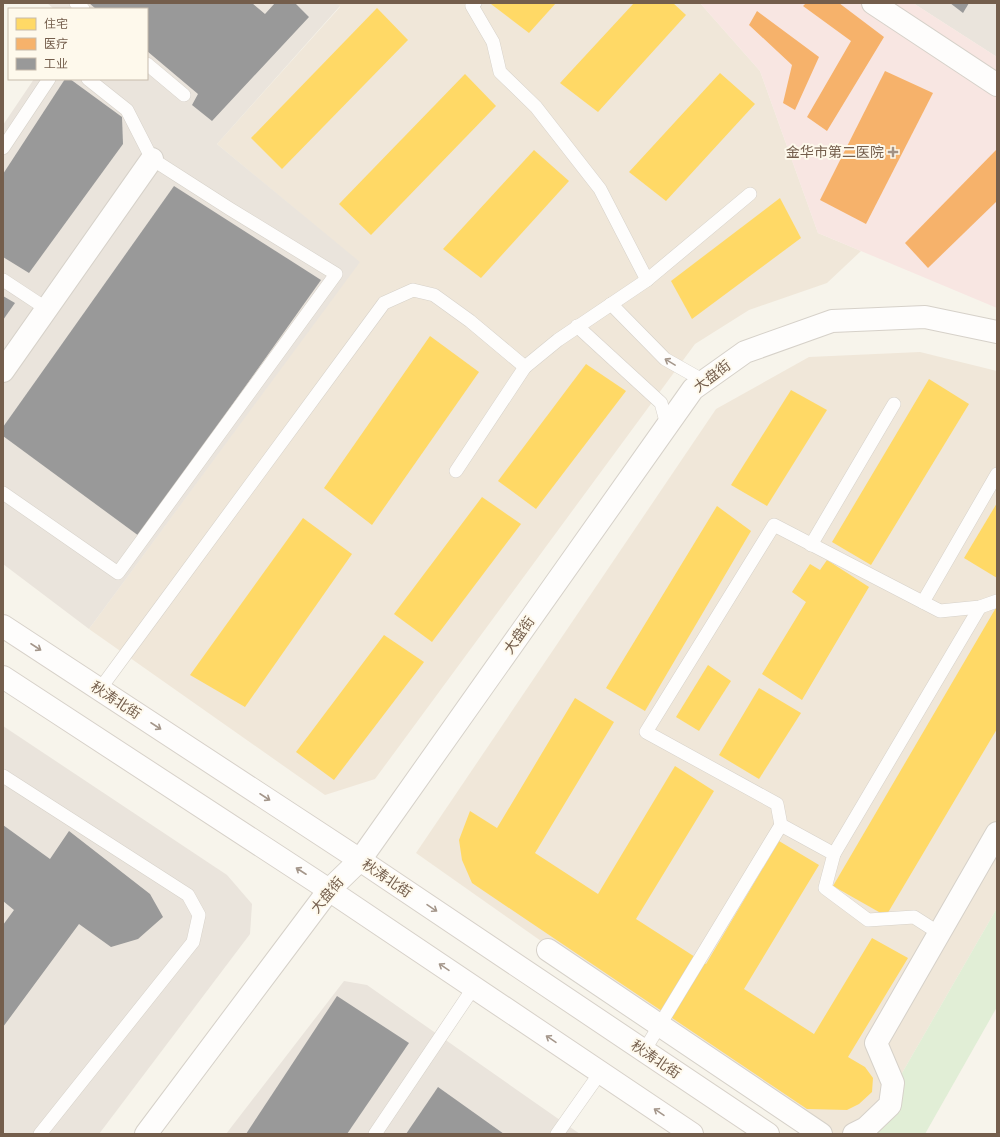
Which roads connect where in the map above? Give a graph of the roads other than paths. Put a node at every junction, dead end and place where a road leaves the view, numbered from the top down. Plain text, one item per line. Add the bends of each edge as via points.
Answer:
1 (475, 3) edge
2 (873, 3) edge
3 (148, 65) edge
4 (48, 80) edge
5 (89, 80) edge
6 (997, 85) edge
7 (184, 95) dead end
8 (3, 148) edge
9 (152, 160) junction
10 (750, 194) dead end
11 (3, 280) edge
12 (647, 280) junction
13 (611, 304) junction
14 (47, 309) junction
15 (577, 326) junction
16 (997, 332) edge
17 (525, 367) junction
18 (3, 371) edge
19 (704, 381) junction
20 (894, 404) dead end
21 (668, 425) junction
22 (456, 471) dead end
23 (997, 474) edge
24 (3, 493) edge
25 (811, 545) junction
26 (997, 601) edge
27 (923, 602) junction
28 (980, 607) junction
29 (3, 626) edge
30 (5, 681) edge
31 (100, 689) junction
32 (3, 776) edge
33 (781, 824) junction
34 (997, 833) edge
35 (834, 854) junction
36 (360, 860) junction
37 (329, 890) junction
38 (940, 933) junction
39 (548, 950) dead end
40 (474, 987) junction
41 (660, 1025) junction
42 (644, 1051) junction
43 (600, 1073) junction
44 (40, 1134) edge
45 (146, 1134) edge
46 (375, 1134) edge
47 (557, 1134) edge
48 (692, 1134) edge
49 (768, 1134) edge
50 (821, 1134) edge
51 (854, 1134) edge

1 - 12 lane via 472,6 493,42 500,72 536,107 600,189
2 - 6 street
3 - 7 lane
4 - 8 lane
5 - 9 lane via 127,110
9 - 14 street
9 - 24 lane via 336,274 118,573
10 - 12 lane
11 - 14 lane
12 - 13 lane
13 - 15 lane
19 -> 13 lane via 665,359
14 - 18 street
15 - 17 lane
15 - 21 lane via 661,403
16 - 19 street, 大盘街 via 925,317 832,321 745,352
17 - 22 lane
17 - 31 lane via 434,295 414,290 384,304
19 - 21 street, 大盘街 via 693,389
20 - 25 lane
21 - 36 street, 大盘街
23 - 27 lane
25 - 27 lane
25 - 33 lane via 774,525 646,732 777,804
26 - 28 lane
27 - 28 lane via 940,611
28 - 35 lane
29 -> 31 street, 秋涛北街
37 -> 30 street
31 -> 36 street, 秋涛北街
32 - 44 lane via 188,895 199,915 193,942
33 - 35 lane
33 - 41 lane
34 - 38 street
35 - 38 lane via 825,888 868,920 914,916
36 - 37 street, 大盘街
36 -> 42 street, 秋涛北街
40 -> 37 street
37 - 45 street, 大盘街
38 - 51 street via 876,1043 893,1082 890,1105 866,1128
39 - 41 street
43 -> 40 street
40 - 46 lane
41 - 42 lane
41 - 50 street
42 - 49 street, 秋涛北街
43 - 47 lane
48 -> 43 street

